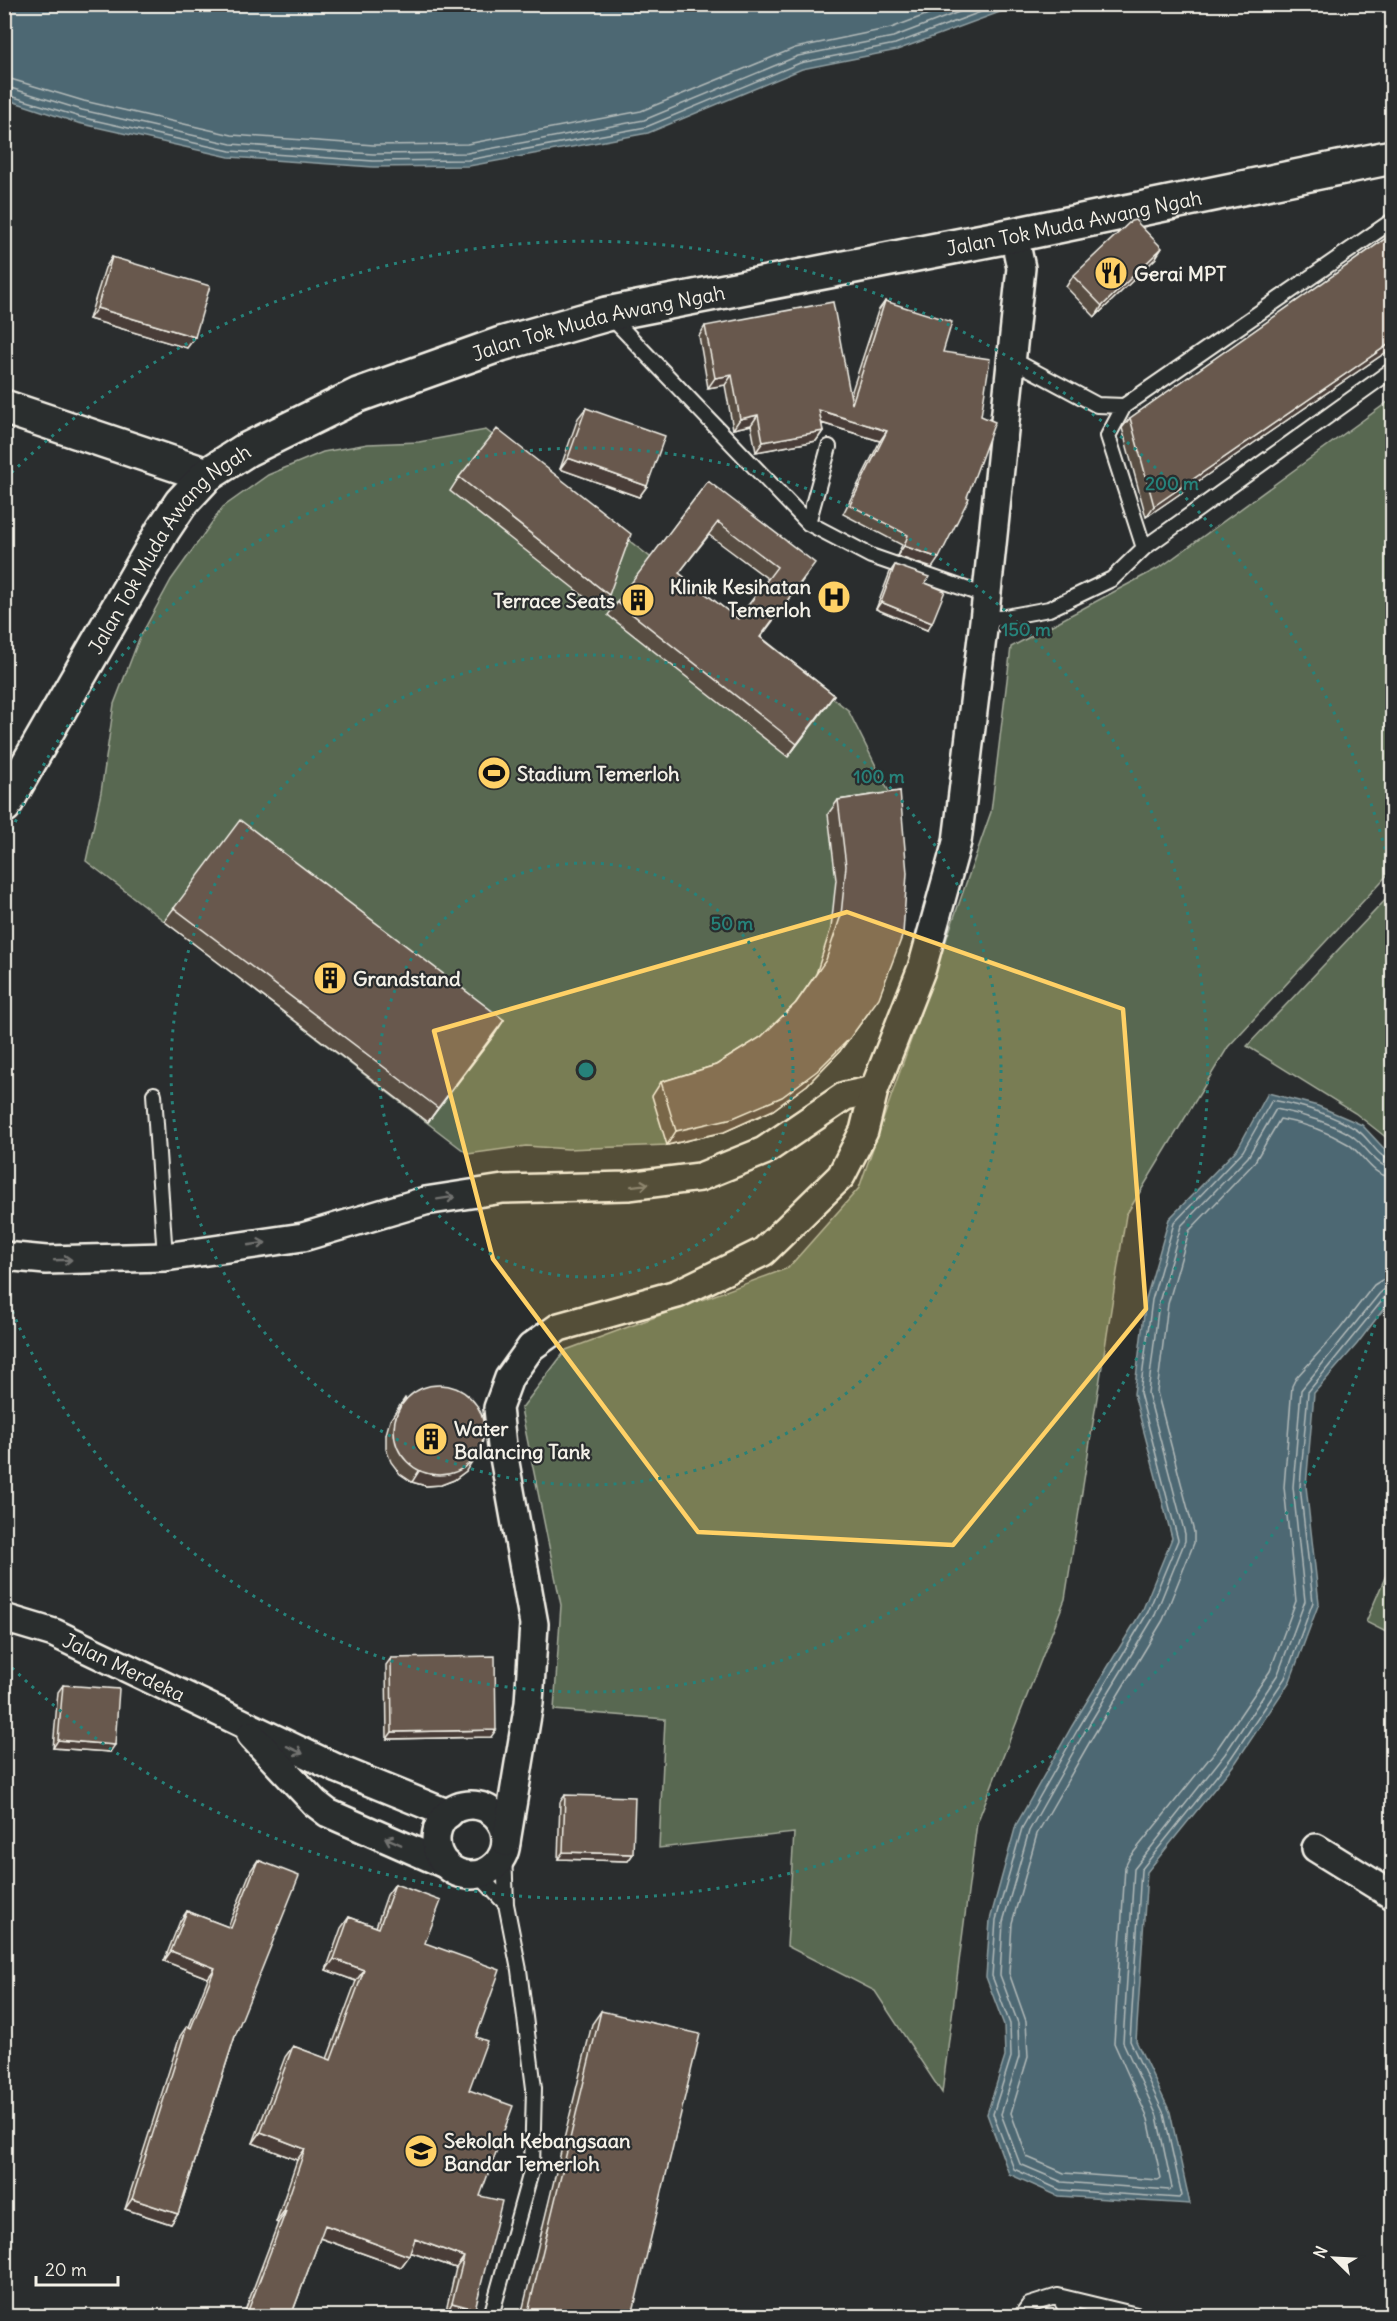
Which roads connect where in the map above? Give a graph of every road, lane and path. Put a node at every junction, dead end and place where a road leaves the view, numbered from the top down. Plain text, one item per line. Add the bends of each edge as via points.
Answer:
1 (1392, 157) edge
2 (1392, 221) edge
3 (1014, 235) junction
4 (607, 314) junction
5 (1011, 359) junction
6 (1392, 370) edge
7 (1124, 406) junction
8 (4, 407) edge
9 (829, 447) dead end
10 (207, 475) junction
11 (808, 522) junction
12 (1144, 548) junction
13 (985, 608) junction
14 (4, 806) edge
15 (874, 1090) junction
16 (154, 1094) dead end
17 (4, 1256) edge
18 (165, 1257) junction
19 (4, 1618) edge
20 (242, 1725) junction
21 (518, 1766) junction
22 (482, 1807) junction
23 (449, 1814) junction
24 (505, 1848) junction
25 (1316, 1848) dead end
26 (447, 1865) junction
27 (478, 1874) junction
28 (1392, 1895) edge
29 (506, 1904) junction
30 (1058, 2296) junction
31 (491, 2316) edge
32 (1021, 2316) edge
33 (1071, 2316) edge
34 (1141, 2316) edge

1 - 3 main road, Jalan Tok Muda Awang Ngah
2 - 7 lane
3 - 4 main road, Jalan Tok Muda Awang Ngah
3 - 5 street via 1021,268
4 - 10 main road, Jalan Tok Muda Awang Ngah via 501,344 358,395 246,450
4 - 11 lane
5 - 7 lane via 1097,405
5 - 13 street
6 - 12 lane
7 - 12 lane via 1108,436
8 - 10 main road
9 - 11 lane
10 - 14 main road, Jalan Tok Muda Awang Ngah via 163,530
11 - 13 lane via 871,556
12 - 13 lane via 1112,579 1049,609
13 - 15 street via 957,842 922,968
18 -> 15 street via 303,1237 425,1201 503,1189 627,1186 700,1177 764,1151 845,1096
15 - 21 street via 864,1131 841,1176 763,1252 677,1294 559,1327 531,1347 509,1378 498,1408 534,1624 529,1703
16 - 18 lane
17 -> 18 street via 46,1260
19 - 20 street, Jalan Merdeka via 54,1633
20 -> 23 street, Jalan Merdeka
26 -> 20 street, Jalan Merdeka via 328,1813
21 - 22 street
21 - 24 street
22 - 23 street via 470,1805
22 - 24 street via 500,1820
23 - 26 street via 437,1838
24 - 27 street via 498,1863
24 - 29 lane
25 - 28 street
26 - 27 street via 456,1872
27 - 29 lane
29 - 31 lane via 534,2088 532,2168
30 - 32 lane via 1029,2304
30 - 33 lane
30 - 34 lane

